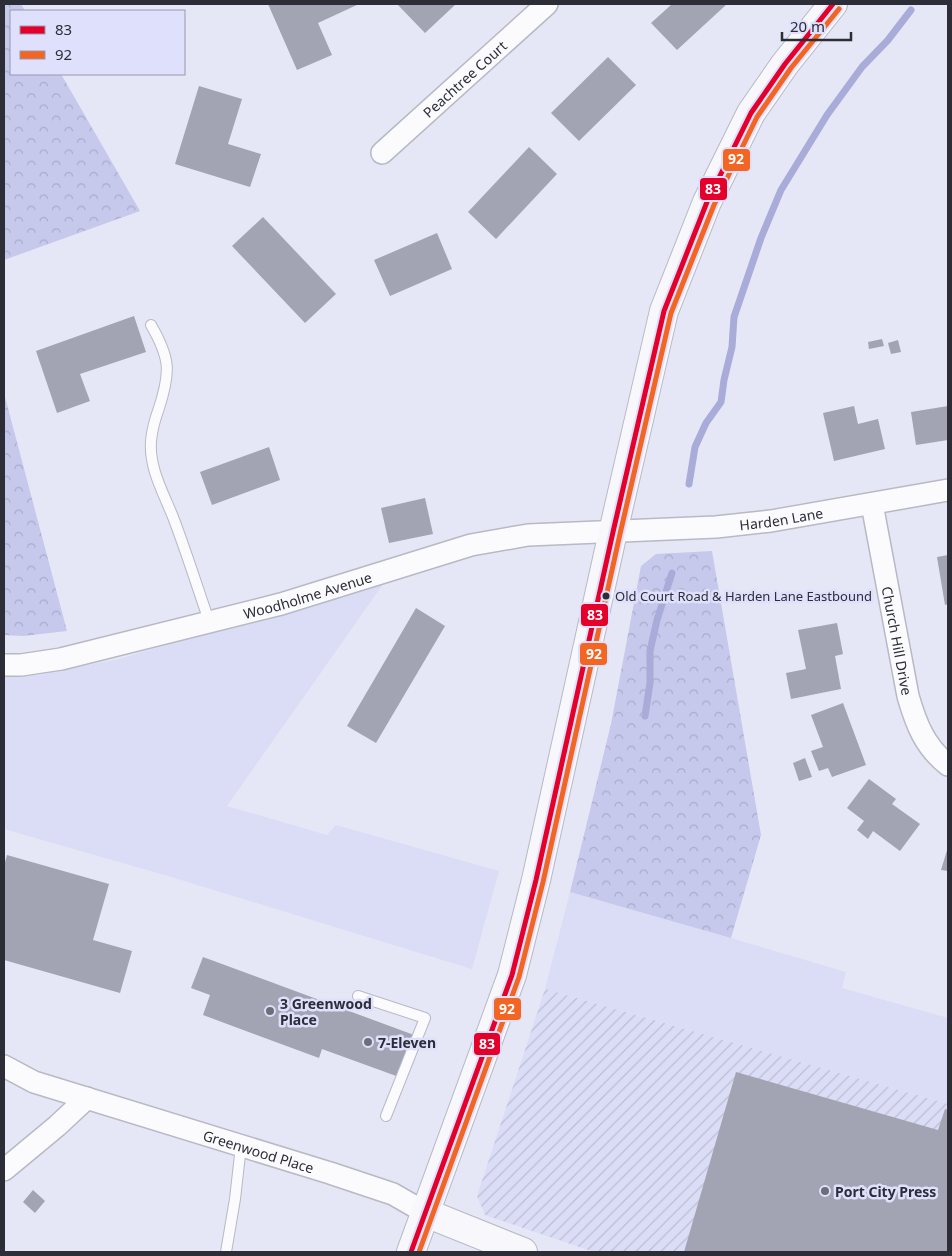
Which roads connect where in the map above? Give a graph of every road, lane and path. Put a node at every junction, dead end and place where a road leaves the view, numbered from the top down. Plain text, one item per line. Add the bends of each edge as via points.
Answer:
1 (547, 4) edge
2 (832, 4) edge
3 (382, 153) dead end
4 (151, 325) dead end
5 (948, 490) edge
6 (872, 504) junction
7 (613, 532) junction
8 (209, 621) junction
9 (4, 665) edge
10 (948, 766) edge
11 (358, 996) dead end
12 (4, 1066) edge
13 (87, 1098) junction
14 (386, 1116) dead end
15 (241, 1146) junction
16 (4, 1170) edge
17 (426, 1213) junction
18 (226, 1252) edge
19 (412, 1252) edge
20 (523, 1252) edge

1 - 3 street, Peachtree Court
2 - 7 main road via 751,113 707,202 664,312
4 - 8 lane via 168,365 167,381 152,433 151,456
5 - 6 street, Harden Lane
6 - 7 street, Harden Lane via 772,521
6 - 10 street, Church Hill Drive via 908,696 924,739
7 - 8 street, Woodholme Avenue via 528,535 471,545 281,604
7 - 17 main road via 512,975
8 - 9 street, Woodholme Avenue via 61,658
11 - 14 lane via 426,1018
12 - 13 street, Greenwood Place via 34,1082
13 - 15 street, Greenwood Place
13 - 16 street
15 - 17 street, Greenwood Place via 393,1194
15 - 18 lane
17 - 19 main road
17 - 20 main road

